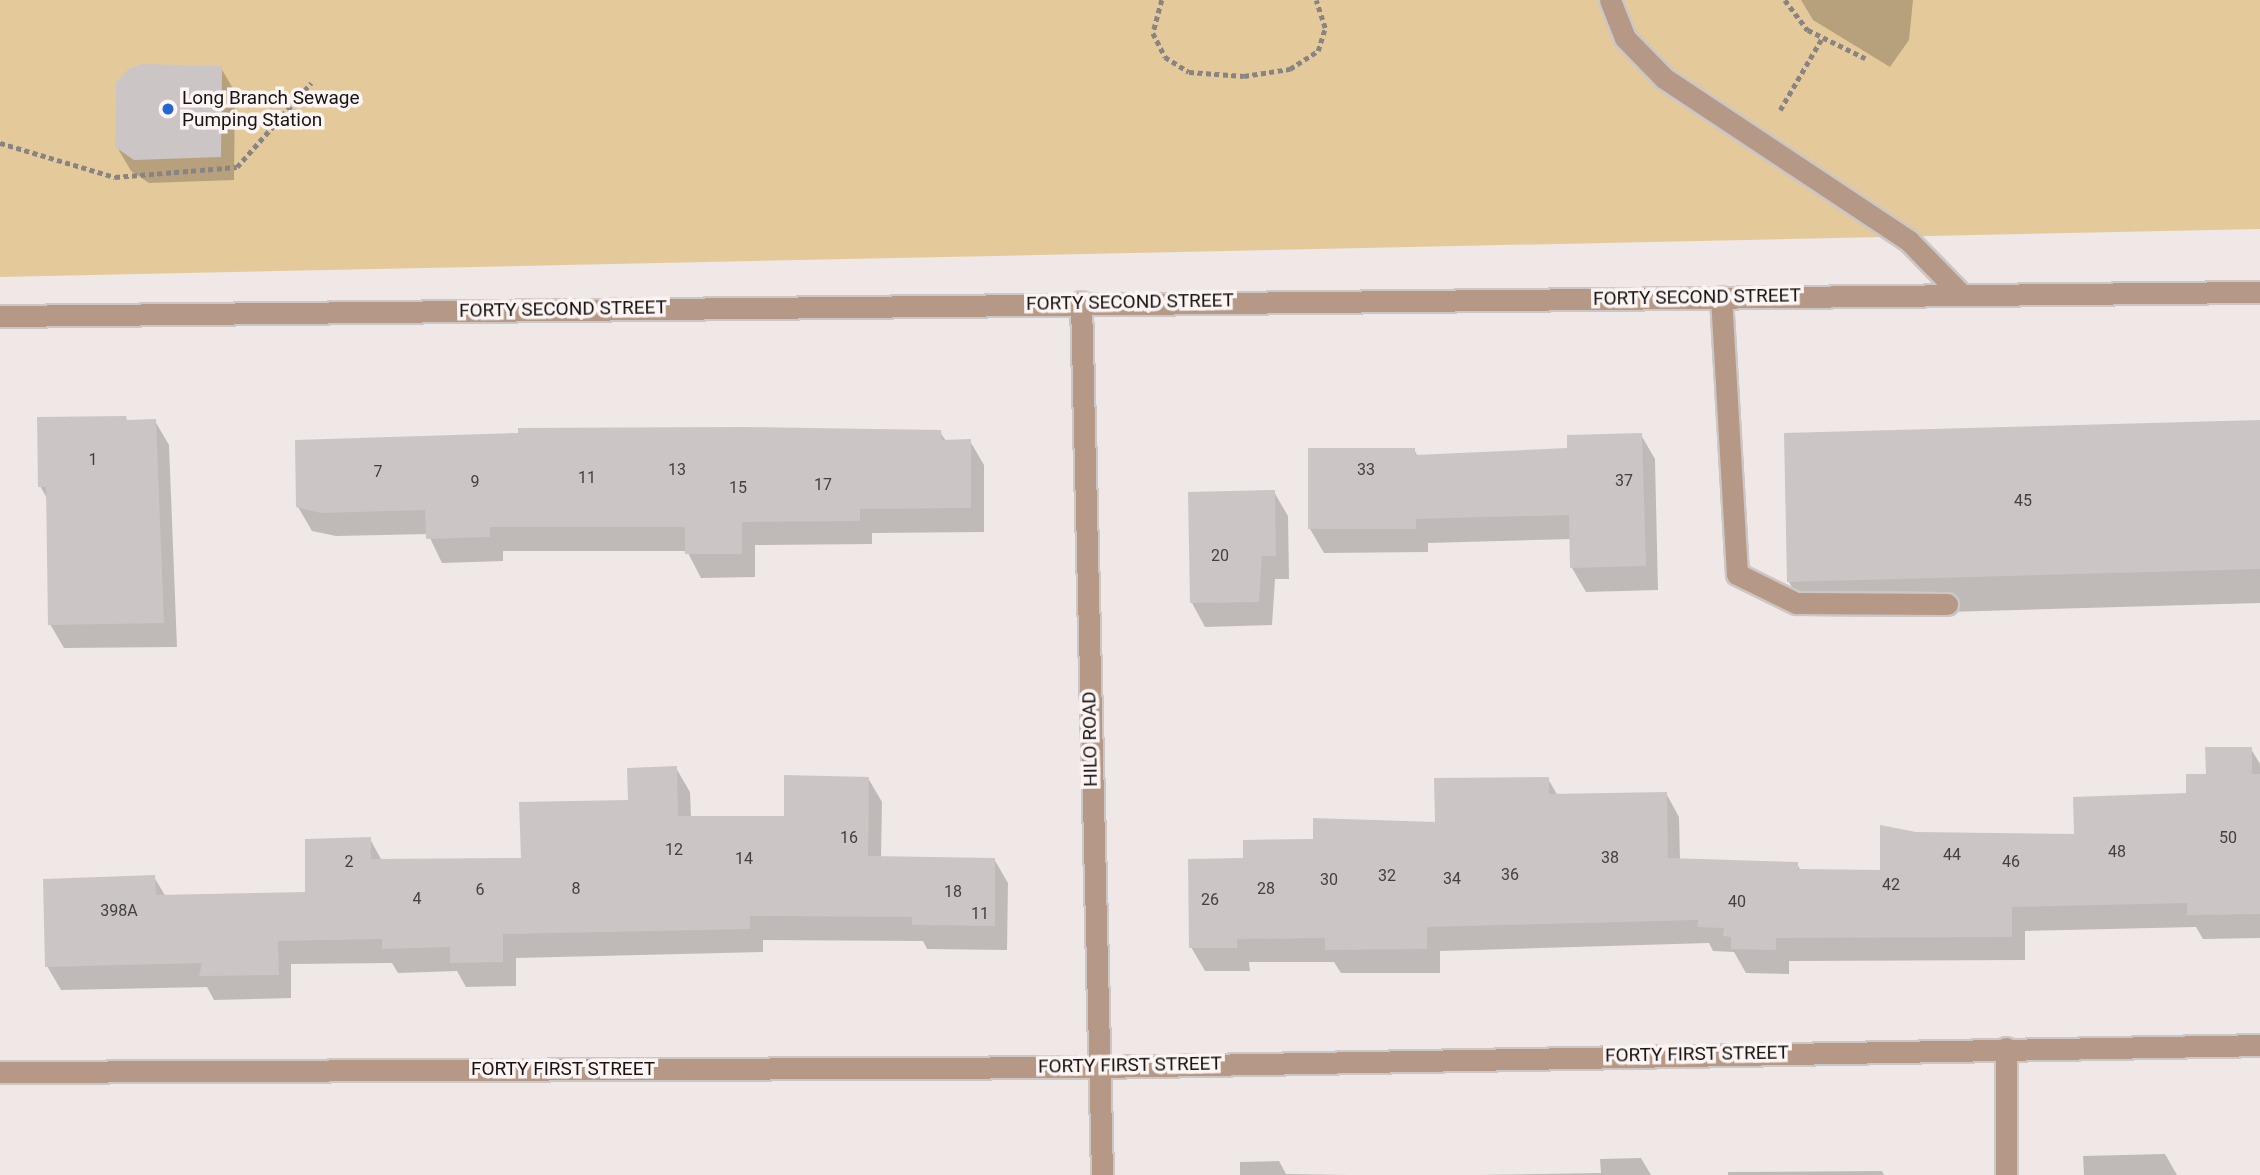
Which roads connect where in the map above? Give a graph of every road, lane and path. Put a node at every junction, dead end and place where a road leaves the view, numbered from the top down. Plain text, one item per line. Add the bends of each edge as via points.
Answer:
1 (1162, 0) edge
2 (1316, 0) edge
3 (1610, 0) edge
4 (1785, 0) edge
5 (1822, 38) junction
6 (1865, 58) dead end
7 (311, 83) dead end
8 (1763, 139) junction
9 (0, 143) edge
10 (2260, 292) edge
11 (1960, 293) junction
12 (1720, 297) junction
13 (1081, 302) junction
14 (0, 316) edge
15 (1947, 604) dead end
16 (2260, 1045) edge
17 (2006, 1048) junction
18 (1098, 1067) junction
19 (0, 1072) edge
20 (1102, 1175) edge
21 (2006, 1175) edge

1 - 2 path via 1153,33 1165,57 1189,72 1244,76 1290,69 1318,51 1325,27
3 - 8 street via 1614,18 1640,58 1664,78
4 - 5 path via 1794,16
5 - 6 path
5 - 8 path
7 - 9 path via 237,167 115,177
8 - 11 street via 1909,240
10 - 11 street, FORTY SECOND STREET
11 - 12 street, FORTY SECOND STREET
12 - 13 street, FORTY SECOND STREET
12 - 15 street via 1737,574 1796,603
13 - 14 street, FORTY SECOND STREET
13 - 18 street, HILO ROAD
16 - 17 street, FORTY FIRST STREET
17 - 18 street, FORTY FIRST STREET
17 - 21 street
18 - 19 street, FORTY FIRST STREET
18 - 20 street, HILO ROAD

